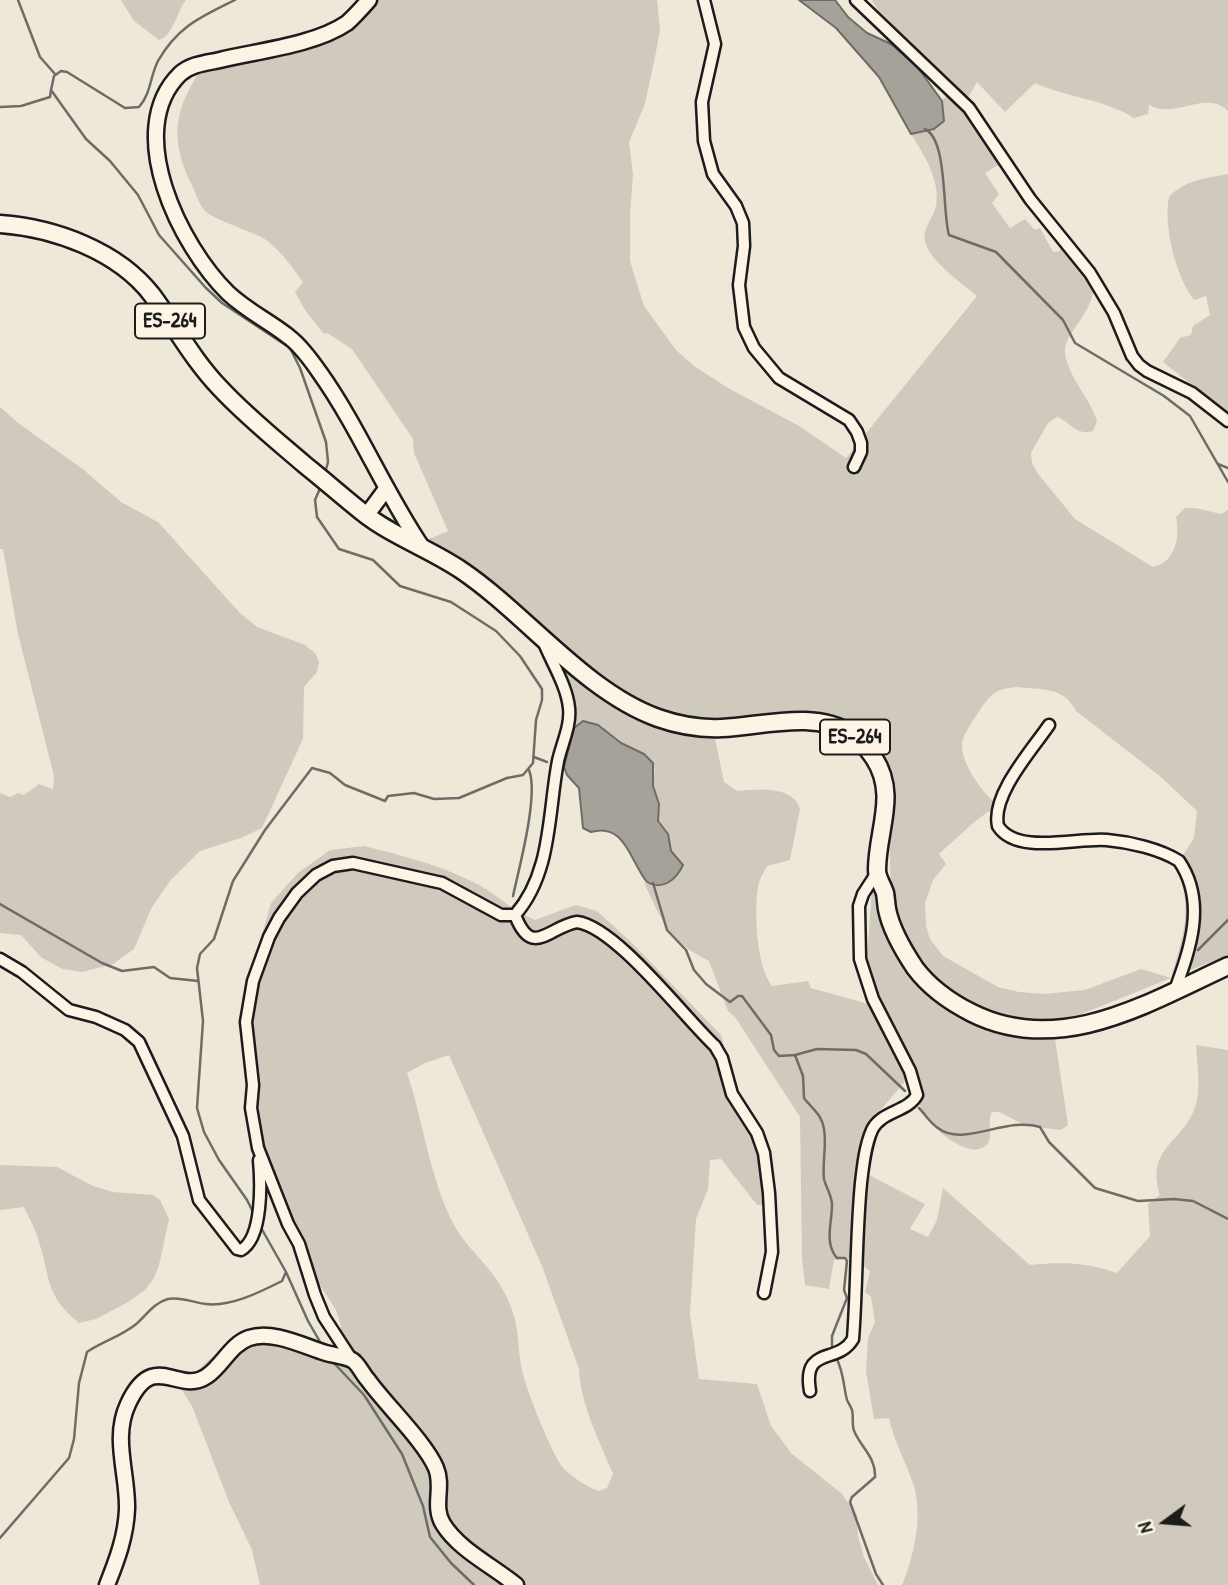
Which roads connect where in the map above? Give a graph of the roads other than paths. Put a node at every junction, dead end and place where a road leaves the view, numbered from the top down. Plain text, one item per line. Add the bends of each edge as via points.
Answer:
1 (369, 0) edge
2 (704, 0) edge
3 (856, 0) edge
4 (0, 224) edge
5 (1228, 421) edge
6 (854, 467) dead end
7 (386, 489) junction
8 (366, 516) junction
9 (422, 547) junction
10 (542, 639) junction
11 (1049, 725) dead end
12 (876, 874) junction
13 (515, 915) junction
14 (0, 959) edge
15 (1228, 966) edge
16 (1175, 990) junction
17 (258, 1148) junction
18 (764, 1293) dead end
19 (352, 1360) junction
20 (810, 1391) dead end
21 (107, 1585) edge
22 (516, 1585) edge

1 - 7 street via 345,24 328,32 188,68 164,98 156,131 160,173 189,242 227,292 304,352 352,423
2 - 6 street via 715,44 702,102 704,141 713,174 743,223 739,285 744,327 754,348 779,378 849,420 858,432 861,452
3 - 5 street via 979,121 1030,199 1090,272 1139,365 1192,393
4 - 8 main road, ES-264 via 45,232 120,263 150,293 230,399
7 - 8 street
7 - 9 street
8 - 9 main road, ES-264
9 - 10 main road, ES-264 via 461,570
10 - 12 main road, ES-264 via 620,699 674,723 720,728 822,723 850,733 871,754 884,777 886,811
10 - 13 street via 567,694 569,720 545,853 527,901
11 - 16 street via 1004,793 998,827 1008,835 1034,842 1109,840 1180,861 1192,890 1194,914 1191,942
12 - 16 main road, ES-264 via 895,933 921,977 956,1006 980,1017 1027,1030 1065,1030
12 - 20 street via 859,906 860,958 873,999 910,1071 917,1095 877,1122 871,1132 859,1204 853,1339 811,1366 807,1377
13 - 17 street via 501,915 442,883 353,863 333,866 307,883 269,937 248,1003 251,1108
13 - 18 street via 520,929 537,939 570,923 597,928 715,1046 732,1094 764,1153 772,1252
14 - 17 street via 69,1010 96,1017 134,1036 183,1136 199,1200 237,1249 248,1244 256,1221 261,1195
15 - 16 main road, ES-264
17 - 19 street via 324,1317
19 - 21 street via 257,1336 247,1338 200,1380 191,1383 164,1375 142,1381 121,1428 125,1526
19 - 22 street via 436,1468 437,1507 443,1526

